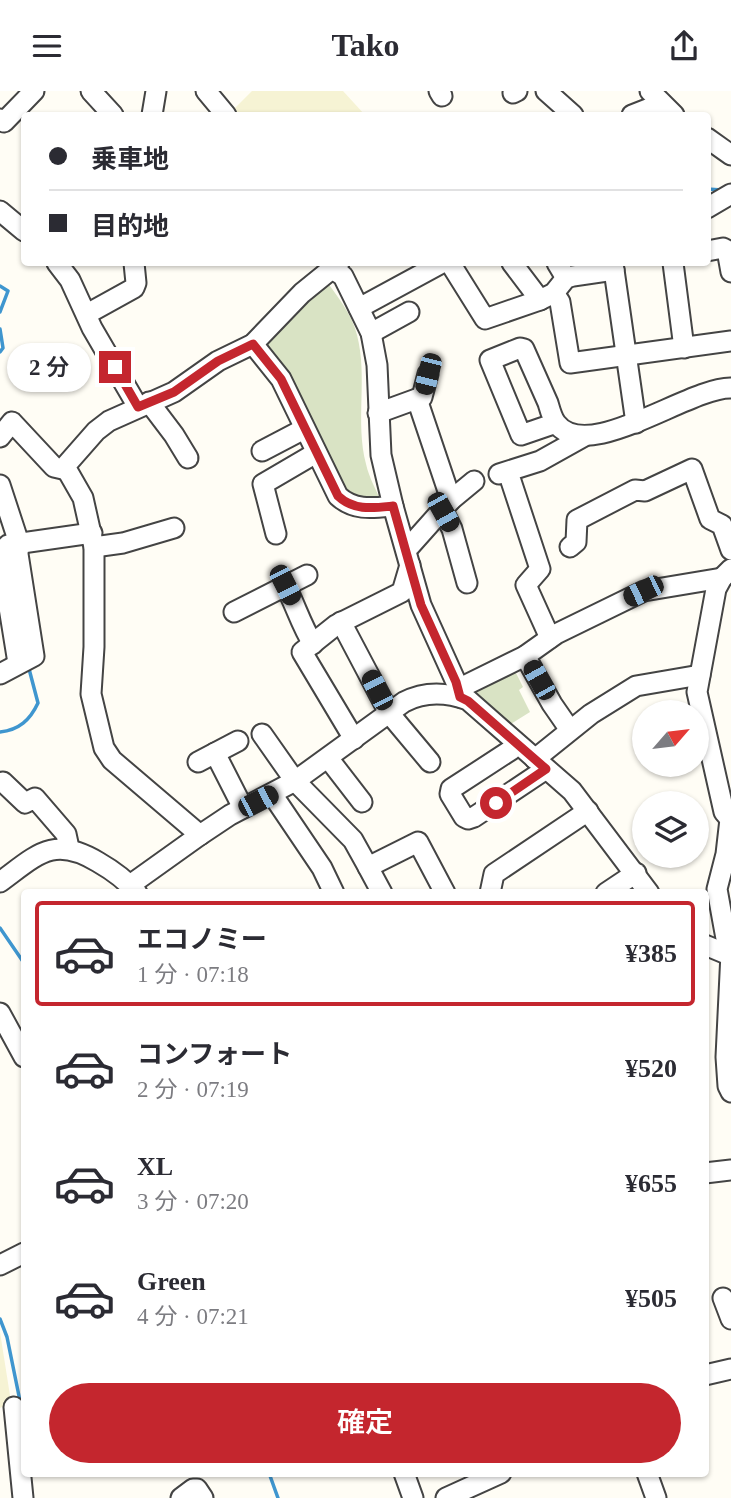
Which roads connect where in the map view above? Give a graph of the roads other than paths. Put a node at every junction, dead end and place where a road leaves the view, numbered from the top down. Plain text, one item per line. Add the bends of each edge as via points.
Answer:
1 (34, 91) edge
2 (91, 91) edge
3 (156, 91) edge
4 (546, 91) edge
5 (212, 93) edge
6 (661, 103) edge
7 (110, 112) edge
8 (152, 112) edge
9 (224, 112) edge
10 (570, 112) edge
11 (639, 112) edge
12 (0, 118) edge
13 (711, 141) edge
14 (731, 155) edge
15 (731, 194) edge
16 (711, 206) edge
17 (0, 211) edge
18 (21, 229) edge
19 (711, 250) edge
20 (59, 266) edge
21 (134, 266) edge
22 (329, 266) edge
23 (436, 266) edge
24 (452, 266) edge
25 (518, 266) edge
26 (614, 266) edge
27 (673, 266) edge
28 (731, 272) edge
29 (554, 283) edge
30 (359, 308) junction
31 (409, 312) dead end
32 (87, 314) junction
33 (371, 333) junction
34 (731, 341) edge
35 (253, 344) junction
36 (684, 348) junction
37 (627, 356) junction
38 (428, 374) dead end
39 (731, 388) edge
40 (417, 399) junction
41 (144, 405) junction
42 (378, 413) junction
43 (556, 423) dead end
44 (636, 423) junction
45 (304, 429) junction
46 (0, 437) edge
47 (583, 437) junction
48 (262, 451) dead end
49 (316, 453) junction
50 (188, 459) dead end
51 (67, 470) junction
52 (474, 481) dead end
53 (0, 485) edge
54 (393, 506) junction
55 (447, 506) junction
56 (174, 527) dead end
57 (276, 534) dead end
58 (93, 540) junction
59 (6, 547) edge
60 (570, 547) dead end
61 (731, 550) edge
62 (408, 556) junction
63 (727, 573) edge
64 (307, 575) dead end
65 (467, 583) dead end
66 (285, 585) junction
67 (234, 612) dead end
68 (341, 622) junction
69 (550, 638) junction
70 (313, 644) junction
71 (525, 656) junction
72 (0, 674) edge
73 (700, 675) junction
74 (460, 694) junction
75 (389, 713) junction
76 (570, 730) junction
77 (261, 734) dead end
78 (354, 739) junction
79 (238, 741) dead end
80 (517, 744) junction
81 (215, 753) junction
82 (328, 758) junction
83 (198, 762) dead end
84 (430, 762) dead end
85 (541, 764) junction
86 (295, 781) junction
87 (2, 782) dead end
88 (272, 794) junction
89 (362, 802) dead end
90 (243, 808) junction
91 (588, 811) junction
92 (200, 835) junction
93 (69, 848) junction
94 (368, 867) junction
95 (636, 873) junction
96 (0, 882) edge
97 (134, 889) edge
98 (332, 889) edge
99 (380, 889) edge
100 (443, 889) edge
101 (486, 889) edge
102 (612, 889) edge
103 (646, 889) edge
104 (709, 946) edge
105 (730, 954) edge
106 (731, 981) edge
107 (0, 1013) edge
108 (21, 1051) edge
109 (731, 1092) edge
110 (731, 1170) edge
111 (709, 1173) edge
112 (21, 1254) edge
113 (0, 1265) edge
114 (723, 1298) dead end
115 (731, 1319) edge
116 (731, 1369) edge
117 (709, 1374) edge
118 (13, 1407) edge
119 (405, 1477) edge
120 (648, 1477) edge
121 (466, 1480) edge
122 (23, 1498) edge
123 (181, 1498) edge
124 (203, 1498) edge
125 (413, 1498) edge
126 (446, 1498) edge
127 (656, 1498) edge

1 - 12 street via 4,122
2 - 7 street
3 - 8 street
4 - 10 street
5 - 9 street
6 - 11 street
13 - 14 street
15 - 16 street
17 - 18 street
19 - 28 street via 727,250
20 - 32 street
21 - 32 street via 134,288
22 - 30 street via 342,276
22 - 35 street
23 - 30 street
24 - 29 street via 485,319
25 - 29 street
26 - 29 street
26 - 37 street
27 - 36 street
29 - 37 street via 570,363
30 - 33 street
31 - 33 street
32 - 41 street
33 - 42 street
34 - 36 street
35 - 41 street
35 - 45 street via 281,379
36 - 37 street
37 - 44 street
38 - 40 street via 422,397
39 - 44 street via 707,392
40 - 42 street
40 - 55 street
41 - 50 street via 174,435
41 - 51 street via 96,431 67,464
42 - 54 street via 381,455
43 - 47 street via 569,435
44 - 47 street
45 - 48 street
45 - 49 street
46 - 51 street via 12,422 54,467
47 - 69 street via 505,477 540,569 526,585
49 - 54 street via 345,503 362,509
49 - 57 street via 263,484
51 - 58 street via 83,498
52 - 55 street
53 - 59 street
54 - 62 street
55 - 62 street via 410,546
55 - 65 street
56 - 58 street via 123,543
58 - 59 street
58 - 92 street via 91,694 104,748 112,760
59 - 72 street via 18,554 34,656
60 - 61 street via 576,542 578,520 635,490 646,491 692,469 710,519 722,525
62 - 68 street via 402,591
62 - 74 street via 421,605
63 - 69 street via 643,591
63 - 73 street via 716,590
64 - 66 street
66 - 67 street
66 - 70 street
68 - 70 street
68 - 75 street
69 - 71 street
70 - 78 street via 302,652
71 - 74 street via 466,685
71 - 76 street
73 - 76 street via 636,686
73 - 105 street via 698,704 724,813 730,819 718,889
74 - 75 street via 428,693
74 - 80 street
75 - 78 street
75 - 84 street
76 - 85 street
77 - 86 street
78 - 82 street
79 - 81 street
80 - 85 street
80 - 85 street via 451,789 464,817 474,817
81 - 83 street
81 - 90 street
82 - 86 street
82 - 89 street
85 - 91 street
86 - 88 street
86 - 94 street via 353,840
87 - 93 street via 25,803 35,798 66,834
88 - 90 street
88 - 98 street
90 - 92 street
91 - 95 street
91 - 101 street via 494,874
92 - 97 street
93 - 96 street via 38,855
93 - 97 street via 102,864
94 - 99 street
94 - 100 street via 418,842
95 - 102 street
95 - 103 street
104 - 105 street
105 - 106 street
106 - 109 street via 726,1057
107 - 108 street
110 - 111 street
112 - 113 street
114 - 115 street
116 - 117 street
118 - 122 street
119 - 125 street
120 - 127 street
121 - 126 street
123 - 124 street via 197,1489

